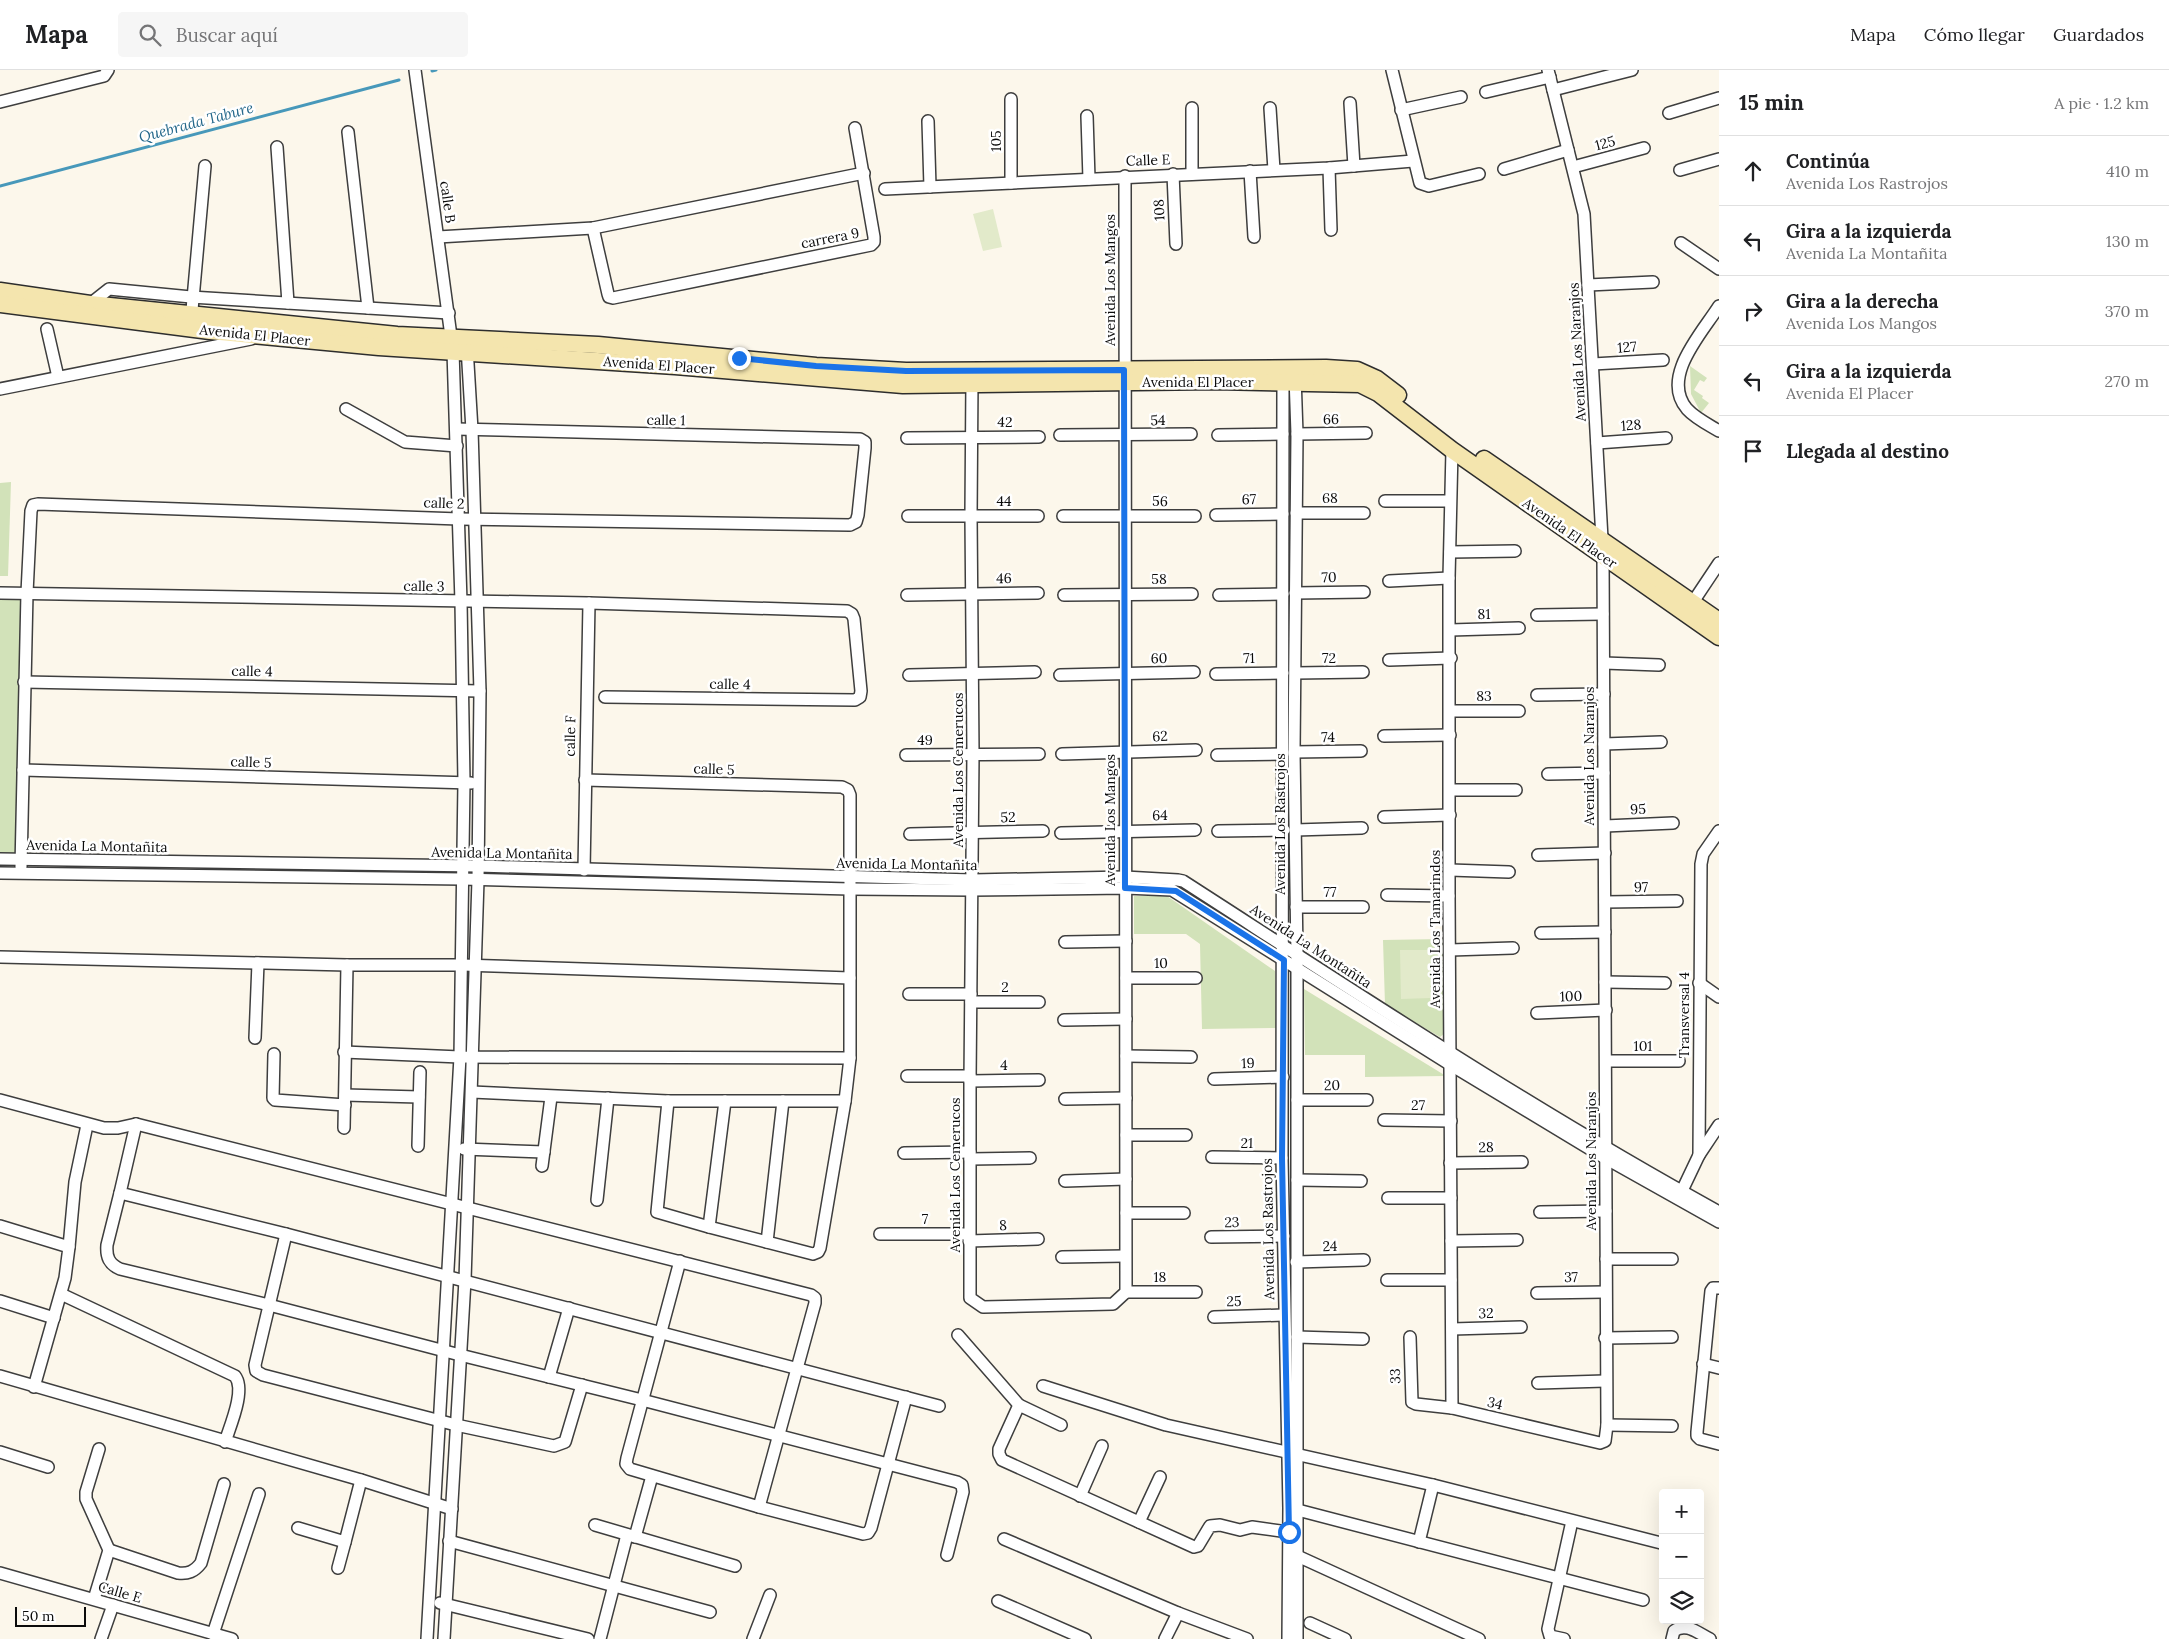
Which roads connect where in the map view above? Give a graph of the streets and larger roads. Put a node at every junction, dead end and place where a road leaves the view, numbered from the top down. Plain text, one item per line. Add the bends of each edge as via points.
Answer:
1 (108, 70) edge
2 (416, 70) edge
3 (1392, 70) edge
4 (1632, 70) edge
5 (1549, 74) edge
6 (1553, 90) junction
7 (1486, 92) dead end
8 (1461, 97) dead end
9 (1011, 98) dead end
10 (1719, 98) edge
11 (0, 102) edge
12 (1350, 103) dead end
13 (1192, 108) dead end
14 (1270, 108) dead end
15 (1402, 110) junction
16 (1669, 113) dead end
17 (1087, 116) dead end
18 (928, 121) dead end
19 (855, 128) dead end
20 (348, 132) dead end
21 (277, 147) dead end
22 (1644, 148) dead end
23 (1568, 150) junction
24 (1719, 159) edge
25 (1413, 161) junction
26 (205, 166) dead end
27 (1354, 166) junction
28 (1572, 167) junction
29 (1329, 168) junction
30 (1504, 169) dead end
31 (1274, 170) junction
32 (1680, 170) dead end
33 (1250, 171) junction
34 (864, 174) junction
35 (1173, 174) junction
36 (1192, 174) junction
37 (1479, 174) dead end
38 (1125, 176) junction
39 (1089, 179) junction
40 (1010, 183) junction
41 (930, 186) junction
42 (885, 189) dead end
43 (593, 228) junction
44 (1331, 230) dead end
45 (438, 237) junction
46 (1254, 237) dead end
47 (1680, 243) dead end
48 (1176, 244) dead end
49 (1719, 269) edge
50 (1653, 282) dead end
51 (1588, 285) junction
52 (0, 291) edge
53 (191, 297) junction
54 (288, 303) junction
55 (0, 304) edge
56 (90, 304) junction
57 (1719, 306) edge
58 (368, 308) junction
59 (448, 313) junction
60 (191, 322) junction
61 (47, 329) dead end
62 (263, 336) junction
63 (460, 345) junction
64 (1662, 360) dead end
65 (1592, 364) junction
66 (1124, 376) junction
67 (1289, 376) junction
68 (58, 377) junction
69 (972, 377) junction
70 (0, 388) edge
71 (346, 409) dead end
72 (456, 429) junction
73 (472, 430) junction
74 (1719, 431) edge
75 (1366, 433) dead end
76 (1192, 434) dead end
77 (1283, 434) junction
78 (1297, 434) junction
79 (1060, 435) dead end
80 (1124, 435) junction
81 (1218, 435) dead end
82 (971, 437) junction
83 (1040, 437) dead end
84 (907, 438) dead end
85 (1666, 438) dead end
86 (1597, 442) junction
87 (457, 446) junction
88 (1452, 450) junction
89 (1385, 501) dead end
90 (1450, 501) junction
91 (1296, 513) junction
92 (1364, 513) dead end
93 (1283, 514) junction
94 (1124, 515) junction
95 (1216, 515) dead end
96 (908, 516) dead end
97 (971, 516) junction
98 (1038, 516) dead end
99 (1062, 516) dead end
100 (1195, 516) dead end
101 (459, 519) junction
102 (475, 519) junction
103 (850, 524) joint
104 (1603, 549) junction
105 (1515, 551) dead end
106 (1450, 552) junction
107 (1719, 563) edge
108 (1450, 578) junction
109 (1389, 581) dead end
110 (1364, 592) dead end
111 (0, 593) edge
112 (27, 593) junction
113 (1038, 593) dead end
114 (1295, 593) junction
115 (971, 594) junction
116 (1125, 594) junction
117 (1192, 594) dead end
118 (1283, 594) junction
119 (907, 595) dead end
120 (1064, 595) dead end
121 (1219, 595) dead end
122 (462, 602) junction
123 (478, 602) junction
124 (589, 603) junction
125 (1689, 608) junction
126 (1603, 614) junction
127 (1537, 615) dead end
128 (1719, 621) edge
129 (1519, 628) dead end
130 (1450, 630) junction
131 (1719, 637) edge
132 (1451, 658) junction
133 (1389, 660) dead end
134 (1604, 663) junction
135 (1659, 664) dead end
136 (1036, 672) dead end
137 (1194, 672) dead end
138 (1363, 672) dead end
139 (973, 673) junction
140 (1125, 673) junction
141 (1283, 673) junction
142 (1296, 673) junction
143 (1216, 674) dead end
144 (909, 675) dead end
145 (1060, 675) dead end
146 (24, 682) junction
147 (462, 691) junction
148 (480, 691) junction
149 (1604, 694) junction
150 (1537, 695) dead end
151 (605, 698) dead end
152 (855, 700) joint
153 (1519, 711) dead end
154 (1450, 712) junction
155 (1450, 735) junction
156 (1384, 736) dead end
157 (1661, 742) dead end
158 (1604, 744) junction
159 (1196, 750) dead end
160 (1125, 752) junction
161 (1361, 752) dead end
162 (1289, 753) junction
163 (973, 754) junction
164 (1039, 754) dead end
165 (1062, 754) dead end
166 (906, 755) dead end
167 (1217, 755) dead end
168 (23, 770) junction
169 (1604, 773) junction
170 (1548, 774) dead end
171 (584, 780) junction
172 (464, 782) junction
173 (479, 783) junction
174 (1450, 790) junction
175 (1516, 790) dead end
176 (1450, 816) junction
177 (1384, 817) dead end
178 (1673, 823) dead end
179 (1605, 826) junction
180 (1362, 828) dead end
181 (1195, 830) dead end
182 (1289, 830) junction
183 (1043, 831) dead end
184 (1126, 831) junction
185 (1218, 831) dead end
186 (1719, 831) edge
187 (973, 833) junction
188 (1061, 833) dead end
189 (910, 834) dead end
190 (1605, 853) junction
191 (1538, 855) dead end
192 (0, 859) edge
193 (21, 860) junction
194 (462, 866) junction
195 (478, 866) junction
196 (584, 870) junction
197 (1450, 870) junction
198 (1509, 872) dead end
199 (0, 873) edge
200 (20, 874) junction
201 (462, 879) junction
202 (478, 880) junction
203 (850, 883) junction
204 (1125, 883) junction
205 (973, 885) junction
206 (1387, 895) dead end
207 (1450, 896) junction
208 (1677, 901) dead end
209 (1605, 902) junction
210 (1296, 907) junction
211 (1364, 907) dead end
212 (1605, 932) junction
213 (1541, 933) dead end
214 (1126, 941) junction
215 (1065, 942) dead end
216 (1284, 946) junction
217 (1512, 948) dead end
218 (1450, 950) junction
219 (1297, 954) junction
220 (0, 957) edge
221 (1284, 960) junction
222 (258, 963) junction
223 (347, 965) junction
224 (462, 965) junction
225 (476, 965) junction
226 (1296, 968) junction
227 (850, 978) junction
228 (1126, 978) junction
229 (1196, 978) dead end
230 (1605, 982) junction
231 (1665, 983) dead end
232 (1699, 983) junction
233 (909, 994) dead end
234 (1719, 997) edge
235 (971, 998) junction
236 (1039, 1002) dead end
237 (1606, 1010) junction
238 (1537, 1013) dead end
239 (1064, 1020) dead end
240 (1126, 1020) junction
241 (256, 1038) dead end
242 (344, 1052) junction
243 (1450, 1053) junction
244 (274, 1054) dead end
245 (474, 1056) junction
246 (1126, 1056) junction
247 (460, 1057) junction
248 (1191, 1057) dead end
249 (850, 1058) junction
250 (1606, 1061) junction
251 (1679, 1061) dead end
252 (1450, 1065) junction
253 (420, 1072) dead end
254 (907, 1076) dead end
255 (1283, 1077) junction
256 (970, 1079) junction
257 (1214, 1079) dead end
258 (1039, 1080) dead end
259 (472, 1092) junction
260 (419, 1097) junction
261 (551, 1097) junction
262 (608, 1098) junction
263 (1126, 1098) junction
264 (1065, 1099) dead end
265 (0, 1100) edge
266 (345, 1100) junction
267 (668, 1100) junction
268 (1297, 1100) junction
269 (1367, 1100) dead end
270 (725, 1101) junction
271 (784, 1101) junction
272 (845, 1101) junction
273 (1384, 1120) dead end
274 (1451, 1121) junction
275 (136, 1124) junction
276 (87, 1125) junction
277 (1719, 1125) edge
278 (344, 1128) dead end
279 (1126, 1135) junction
280 (1186, 1135) dead end
281 (418, 1146) dead end
282 (455, 1149) junction
283 (470, 1150) junction
284 (544, 1152) junction
285 (904, 1153) dead end
286 (1605, 1153) junction
287 (970, 1155) junction
288 (1699, 1155) junction
289 (1212, 1157) dead end
290 (1030, 1158) dead end
291 (1282, 1158) junction
292 (1522, 1162) dead end
293 (1450, 1163) junction
294 (542, 1166) dead end
295 (1126, 1180) junction
296 (1297, 1180) junction
297 (1361, 1180) dead end
298 (1064, 1181) dead end
299 (120, 1193) junction
300 (1680, 1195) junction
301 (1388, 1198) dead end
302 (1450, 1198) junction
303 (597, 1200) dead end
304 (453, 1204) junction
305 (468, 1208) junction
306 (1606, 1211) junction
307 (1540, 1212) dead end
308 (1719, 1212) edge
309 (1126, 1213) junction
310 (1184, 1213) dead end
311 (1719, 1222) edge
312 (0, 1226) edge
313 (709, 1227) junction
314 (286, 1234) junction
315 (880, 1234) dead end
316 (1284, 1236) junction
317 (969, 1237) junction
318 (1211, 1237) dead end
319 (1038, 1239) dead end
320 (1517, 1240) dead end
321 (1451, 1241) junction
322 (767, 1242) junction
323 (69, 1247) junction
324 (1125, 1256) junction
325 (1062, 1257) dead end
326 (1606, 1259) junction
327 (1672, 1259) dead end
328 (1364, 1260) dead end
329 (680, 1261) junction
330 (1296, 1262) junction
331 (447, 1275) junction
332 (465, 1280) junction
333 (1387, 1280) dead end
334 (1451, 1280) junction
335 (1719, 1288) edge
336 (1126, 1292) junction
337 (1196, 1292) dead end
338 (1606, 1292) junction
339 (1537, 1293) dead end
340 (61, 1294) junction
341 (0, 1301) edge
342 (269, 1305) junction
343 (569, 1308) junction
344 (1284, 1315) junction
345 (1214, 1316) dead end
346 (54, 1318) junction
347 (1521, 1327) dead end
348 (1452, 1329) junction
349 (660, 1332) junction
350 (958, 1335) dead end
351 (1297, 1337) junction
352 (1410, 1337) dead end
353 (1672, 1337) dead end
354 (1605, 1338) junction
355 (1363, 1339) dead end
356 (443, 1351) junction
357 (460, 1355) junction
358 (1703, 1364) junction
359 (798, 1368) junction
360 (1719, 1368) edge
361 (0, 1376) edge
362 (549, 1377) junction
363 (1605, 1382) junction
364 (1538, 1383) dead end
365 (582, 1385) junction
366 (1042, 1386) dead end
367 (34, 1387) junction
368 (906, 1397) junction
369 (642, 1400) junction
370 (1019, 1405) junction
371 (939, 1406) dead end
372 (1452, 1408) junction
373 (439, 1421) junction
374 (456, 1425) junction
375 (1061, 1425) dead end
376 (1607, 1425) junction
377 (1672, 1426) dead end
378 (779, 1437) junction
379 (225, 1442) junction
380 (1600, 1443) joint
381 (1719, 1444) edge
382 (1102, 1446) dead end
383 (99, 1449) dead end
384 (0, 1452) edge
385 (1292, 1455) junction
386 (887, 1465) junction
387 (48, 1467) dead end
388 (652, 1476) junction
389 (1160, 1478) dead end
390 (361, 1480) junction
391 (224, 1484) dead end
392 (1433, 1485) junction
393 (259, 1494) dead end
394 (1080, 1496) junction
395 (434, 1503) junction
396 (759, 1508) junction
397 (452, 1509) junction
398 (1293, 1509) junction
399 (1572, 1521) junction
400 (1139, 1522) junction
401 (595, 1525) dead end
402 (298, 1528) dead end
403 (1293, 1533) junction
404 (631, 1536) junction
405 (1004, 1539) dead end
406 (450, 1541) junction
407 (344, 1542) junction
408 (1418, 1542) junction
409 (1659, 1543) edge
410 (109, 1550) junction
411 (1293, 1554) junction
412 (947, 1555) dead end
413 (736, 1566) dead end
414 (338, 1568) dead end
415 (0, 1573) edge
416 (1558, 1578) junction
417 (614, 1586) junction
418 (770, 1596) dead end
419 (94, 1600) junction
420 (429, 1600) junction
421 (1643, 1600) dead end
422 (998, 1601) dead end
423 (446, 1604) junction
424 (113, 1605) junction
425 (710, 1612) dead end
426 (1178, 1613) junction
427 (1310, 1623) dead end
428 (1452, 1628) junction
429 (213, 1634) junction
430 (102, 1639) edge
431 (232, 1639) edge
432 (427, 1639) edge
433 (444, 1639) edge
434 (588, 1639) edge
435 (600, 1639) edge
436 (753, 1639) edge
437 (1085, 1639) edge
438 (1165, 1639) edge
439 (1247, 1639) edge
440 (1288, 1639) edge
441 (1297, 1639) edge
442 (1345, 1639) edge
443 (1446, 1639) edge
444 (1479, 1639) edge
445 (1564, 1639) edge
446 (1672, 1639) edge
447 (1710, 1639) edge

1 - 11 street via 104,76
2 - 45 street, calle B
3 - 15 street
4 - 6 street
5 - 6 street, Avenida Los Naranjos
5 - 7 street
6 - 23 street, Avenida Los Naranjos
8 - 15 street
9 - 40 street, 105
10 - 16 street
12 - 27 street
13 - 36 street
14 - 31 street
15 - 25 street
17 - 39 street
18 - 41 street
19 - 34 street
20 - 58 street
21 - 54 street
22 - 28 street, 125
23 - 28 street, Avenida Los Naranjos
23 - 30 street
24 - 32 street
25 - 27 street, Calle E
25 - 37 street via 1420,184 1428,186
26 - 53 street
27 - 29 street, Calle E
28 - 51 street, Avenida Los Naranjos via 1584,214
29 - 31 street, Calle E
29 - 44 street
31 - 33 street, Calle E
33 - 36 street, Calle E
33 - 46 street
34 - 43 street
34 - 43 street, carrera 9 via 874,237 871,246 612,298 608,294
35 - 36 street, Calle E
35 - 38 street, Calle E
35 - 48 street, 108
38 - 39 street, Calle E
38 - 66 street, Avenida Los Mangos
39 - 40 street, Calle E
40 - 41 street, Calle E
41 - 42 street, Calle E
43 - 45 street
45 - 59 street, calle B
47 - 49 street
50 - 51 street
51 - 65 street, Avenida Los Naranjos
52 - 56 street, Avenida El Placer
53 - 54 street
53 - 56 street via 109,289
53 - 60 street
54 - 58 street
55 - 60 street, Avenida El Placer
56 - 60 street, Avenida El Placer
57 - 74 street via 1681,364 1678,383 1688,410
58 - 59 street
59 - 63 street, calle B
60 - 62 street, Avenida El Placer
60 - 63 street, Avenida El Placer via 388,334
61 - 68 street
62 - 63 street, Avenida El Placer via 379,347
62 - 68 street
63 - 69 street, Avenida El Placer via 598,345
63 - 72 street
63 - 73 street
64 - 65 street, 127
65 - 86 street, Avenida Los Naranjos
66 - 67 street, Avenida El Placer
66 - 69 street, Avenida El Placer
66 - 80 street, Avenida Los Mangos
67 - 77 street, Avenida Los Rastrojos
67 - 78 street, Avenida Los Rastrojos
67 - 88 street, Avenida El Placer via 1360,384 1378,393
67 - 104 street, Avenida El Placer via 1357,370 1377,379
68 - 70 street
69 - 82 street, Avenida Los Cemerucos
71 - 87 street via 405,442
72 - 73 street, calle 1
72 - 87 street
73 - 102 street
73 - 103 street, calle 1 via 860,439 865,442 865,448 858,515 856,522
75 - 78 street, 66
76 - 80 street, 54
77 - 81 street
77 - 93 street, Avenida Los Rastrojos
78 - 91 street, Avenida Los Rastrojos
79 - 80 street, 54
80 - 94 street, Avenida Los Mangos
82 - 83 street, 42
82 - 84 street, 42
82 - 97 street, Avenida Los Cemerucos
85 - 86 street, 128
86 - 104 street, Avenida Los Naranjos
87 - 101 street
88 - 90 street, Avenida Los Tamarindos
88 - 104 street, Avenida El Placer
89 - 90 street
90 - 106 street, Avenida Los Tamarindos
91 - 92 street, 68
91 - 114 street, Avenida Los Rastrojos
93 - 95 street, 67
93 - 118 street, Avenida Los Rastrojos
94 - 99 street, 56
94 - 100 street, 56
94 - 116 street, Avenida Los Mangos
96 - 97 street, 44
97 - 98 street, 44
97 - 115 street, Avenida Los Cemerucos
101 - 102 street, calle 2
101 - 112 street, calle 2 via 38,504 33,505 31,511
101 - 122 street
102 - 103 street, calle 2
102 - 123 street
104 - 125 street, Avenida El Placer
104 - 126 street, Avenida Los Naranjos
105 - 106 street
106 - 108 street, Avenida Los Tamarindos
107 - 125 street
108 - 109 street
108 - 130 street, Avenida Los Tamarindos
110 - 114 street, 70
111 - 112 street, calle 3
112 - 122 street, calle 3
112 - 146 street
113 - 115 street, 46
114 - 142 street, Avenida Los Rastrojos
115 - 119 street, 46
115 - 139 street, Avenida Los Cemerucos
116 - 117 street, 58
116 - 120 street, 58
116 - 140 street, Avenida Los Mangos
118 - 121 street
118 - 141 street, Avenida Los Rastrojos
122 - 123 street, calle 3
122 - 147 street
123 - 124 street, calle 3
123 - 148 street
124 - 152 street, calle 3 via 847,611 854,619 861,691
124 - 171 street, calle F
125 - 128 street, Avenida El Placer
125 - 131 street, Avenida El Placer
126 - 127 street
126 - 134 street, Avenida Los Naranjos
129 - 130 street, 81
130 - 132 street, Avenida Los Tamarindos
132 - 133 street
132 - 154 street, Avenida Los Tamarindos
134 - 135 street
134 - 149 street, Avenida Los Naranjos
136 - 139 street
137 - 140 street, 60
138 - 142 street, 72
139 - 144 street
139 - 163 street, Avenida Los Cemerucos
140 - 145 street, 60
140 - 160 street, Avenida Los Mangos
141 - 143 street, 71
141 - 162 street, Avenida Los Rastrojos
142 - 162 street, Avenida Los Rastrojos
146 - 147 street, calle 4
146 - 168 street
147 - 148 street, calle 4
147 - 172 street
148 - 173 street
149 - 150 street
149 - 158 street, Avenida Los Naranjos
151 - 152 street, calle 4
153 - 154 street, 83
154 - 155 street, Avenida Los Tamarindos
155 - 156 street
155 - 174 street, Avenida Los Tamarindos
157 - 158 street
158 - 169 street, Avenida Los Naranjos
159 - 160 street, 62
160 - 165 street, 62
160 - 184 street, Avenida Los Mangos
161 - 162 street, 74
162 - 167 street, 74
162 - 182 street, Avenida Los Rastrojos
163 - 164 street, 49
163 - 166 street, 49
163 - 187 street, Avenida Los Cemerucos
168 - 172 street, calle 5
168 - 193 street
169 - 170 street
169 - 179 street, Avenida Los Naranjos
171 - 196 street, calle F
171 - 203 street, calle 5 via 848,790
172 - 173 street, calle 5
172 - 194 street
173 - 195 street
174 - 175 street
174 - 176 street, Avenida Los Tamarindos
176 - 177 street
176 - 197 street, Avenida Los Tamarindos
178 - 179 street, 95
179 - 190 street, Avenida Los Naranjos
180 - 182 street
181 - 184 street, 64
182 - 185 street
182 - 210 street, Avenida Los Rastrojos
182 - 216 street, Avenida Los Rastrojos
183 - 187 street, 52
184 - 188 street, 64
184 - 204 street, Avenida Los Mangos
186 - 232 street, Transversal 4 via 1702,859
187 - 189 street, 52
187 - 205 street, Avenida Los Cemerucos
190 - 191 street
190 - 209 street, Avenida Los Naranjos
192 - 193 street, Avenida La Montañita
193 - 194 street, Avenida La Montañita
193 - 200 street
194 - 195 street, Avenida La Montañita
194 - 201 street
195 - 196 street, Avenida La Montañita
195 - 202 street
196 - 203 street, Avenida La Montañita
197 - 198 street
197 - 207 street, Avenida Los Tamarindos
199 - 200 street, Avenida La Montañita
200 - 201 street, Avenida La Montañita
201 - 202 street, Avenida La Montañita
201 - 224 street
202 - 203 street, Avenida La Montañita
202 - 225 street
203 - 205 street, Avenida La Montañita
203 - 227 street
204 - 205 street, Avenida La Montañita
204 - 214 street, Avenida Los Mangos
204 - 216 street, Avenida La Montañita via 1183,882
204 - 221 street, Avenida La Montañita via 1176,891
205 - 235 street, Avenida Los Cemerucos
206 - 207 street
207 - 218 street, Avenida Los Tamarindos
208 - 209 street, 97
209 - 212 street, Avenida Los Naranjos
210 - 211 street, 77
210 - 219 street, Avenida Los Rastrojos
212 - 213 street
212 - 230 street, Avenida Los Naranjos
214 - 215 street
214 - 228 street, Avenida Los Mangos
216 - 219 street, Avenida La Montañita
216 - 221 street, Avenida Los Rastrojos
217 - 218 street
218 - 243 street, Avenida Los Tamarindos
219 - 226 street, Avenida Los Rastrojos
219 - 243 street, Avenida La Montañita
220 - 222 street
221 - 226 street, Avenida La Montañita
221 - 255 street, Avenida Los Rastrojos
222 - 223 street
222 - 241 street
223 - 224 street
223 - 242 street
224 - 225 street
224 - 247 street
225 - 227 street
225 - 245 street
226 - 252 street, Avenida La Montañita
226 - 268 street, Avenida Los Rastrojos
227 - 249 street
228 - 229 street, 10
228 - 240 street, Avenida Los Mangos
230 - 231 street
230 - 237 street, Avenida Los Naranjos
232 - 234 street
232 - 288 street, Transversal 4
233 - 235 street, 2
235 - 236 street, 2
235 - 256 street, Avenida Los Cemerucos
237 - 238 street, 100
237 - 250 street, Avenida Los Naranjos
239 - 240 street
240 - 246 street, Avenida Los Mangos
242 - 247 street
242 - 266 street
243 - 252 street, Avenida Los Tamarindos
243 - 286 street, Avenida La Montañita
244 - 266 street via 273,1098 276,1100
245 - 247 street
245 - 249 street
245 - 259 street
246 - 248 street
246 - 263 street, Avenida Los Mangos
247 - 282 street
249 - 272 street
250 - 251 street, 101
250 - 286 street, Avenida Los Naranjos
252 - 274 street, Avenida Los Tamarindos
252 - 286 street, Avenida La Montañita
253 - 260 street
254 - 256 street, 4
255 - 257 street, 19
255 - 291 street, Avenida Los Rastrojos
256 - 258 street, 4
256 - 287 street, Avenida Los Cemerucos
259 - 261 street
259 - 283 street
260 - 266 street
260 - 281 street
261 - 262 street
261 - 284 street
262 - 267 street
262 - 303 street
263 - 264 street
263 - 279 street, Avenida Los Mangos
265 - 276 street
266 - 278 street
267 - 270 street
267 - 313 street via 657,1212
268 - 269 street, 20
268 - 296 street, Avenida Los Rastrojos
270 - 271 street
270 - 313 street
271 - 272 street
271 - 322 street
272 - 322 street via 818,1252 813,1254
273 - 274 street, 27
274 - 293 street, Avenida Los Tamarindos
275 - 276 street via 112,1129
275 - 299 street
275 - 304 street
276 - 323 street via 75,1182
277 - 288 street
279 - 280 street
279 - 295 street, Avenida Los Mangos
282 - 283 street
282 - 304 street
283 - 284 street
283 - 305 street
284 - 294 street
285 - 287 street
286 - 300 street, Avenida La Montañita
286 - 306 street, Avenida Los Naranjos
287 - 290 street
287 - 317 street, Avenida Los Cemerucos
288 - 300 street, Transversal 4
289 - 291 street, 21
291 - 316 street, Avenida Los Rastrojos
292 - 293 street, 28
293 - 302 street, Avenida Los Tamarindos
295 - 298 street
295 - 309 street, Avenida Los Mangos
296 - 297 street
296 - 330 street, Avenida Los Rastrojos
299 - 314 street
299 - 342 street via 107,1245 109,1261 114,1266
300 - 308 street, Avenida La Montañita
300 - 311 street, Avenida La Montañita
301 - 302 street
302 - 321 street, Avenida Los Tamarindos
304 - 305 street
304 - 331 street
305 - 329 street
305 - 332 street
306 - 307 street
306 - 326 street, Avenida Los Naranjos
309 - 310 street
309 - 324 street, Avenida Los Mangos
312 - 323 street
313 - 322 street
314 - 331 street
314 - 342 street
315 - 317 street, 7
316 - 318 street, 23
316 - 344 street, Avenida Los Rastrojos
317 - 319 street, 8
317 - 336 street, Avenida Los Cemerucos via 970,1298 983,1307 1104,1305 1113,1304
320 - 321 street
321 - 334 street, Avenida Los Tamarindos
323 - 340 street
324 - 325 street
324 - 336 street, Avenida Los Mangos
326 - 327 street
326 - 338 street, Avenida Los Naranjos
328 - 330 street, 24
329 - 349 street
329 - 359 street via 815,1298
330 - 351 street, Avenida Los Rastrojos
331 - 332 street
331 - 356 street
332 - 343 street
332 - 357 street
333 - 334 street
334 - 348 street, Avenida Los Tamarindos
335 - 358 street via 1711,1291
336 - 337 street, 18
338 - 339 street, 37
338 - 354 street, Avenida Los Naranjos
340 - 346 street
340 - 379 street via 235,1376 239,1380 240,1392
341 - 346 street
342 - 356 street
342 - 373 street via 256,1371
343 - 349 street
343 - 362 street
344 - 345 street, 25
344 - 385 street, Avenida Los Rastrojos
346 - 367 street
347 - 348 street, 32
348 - 372 street, Avenida Los Tamarindos
349 - 359 street
349 - 369 street
350 - 370 street
351 - 355 street
351 - 385 street, Avenida Los Rastrojos
352 - 372 street, 33 via 1412,1402
353 - 354 street
354 - 363 street, Avenida Los Naranjos
356 - 357 street
356 - 373 street
357 - 362 street
357 - 374 street
358 - 360 street
358 - 381 street via 1697,1436
359 - 368 street
359 - 378 street
361 - 367 street
362 - 365 street
363 - 364 street
363 - 376 street, Avenida Los Naranjos
365 - 369 street
365 - 374 street via 565,1442 560,1445
366 - 385 street via 1166,1425
367 - 379 street
368 - 371 street
368 - 386 street
369 - 378 street
369 - 388 street via 626,1464 630,1469
370 - 375 street
370 - 394 street via 999,1448 1002,1460
372 - 380 street, 34
373 - 374 street
373 - 395 street
374 - 397 street
376 - 377 street
376 - 380 street, Avenida Los Naranjos via 1605,1441
378 - 386 street
378 - 396 street
379 - 390 street
382 - 394 street
383 - 410 street via 86,1499
384 - 387 street
385 - 392 street
385 - 398 street, Avenida Los Rastrojos
386 - 396 street via 868,1533
386 - 412 street via 957,1482 962,1486 964,1492
388 - 396 street
388 - 404 street
389 - 400 street
390 - 395 street
390 - 407 street
391 - 410 street via 201,1563 196,1570 178,1573
392 - 399 street
392 - 408 street
393 - 429 street
394 - 400 street
395 - 397 street
395 - 420 street
397 - 406 street
398 - 403 street, Avenida Los Rastrojos
398 - 408 street
399 - 409 street
399 - 416 street
400 - 403 street via 1194,1547 1214,1525
401 - 404 street
402 - 407 street
403 - 411 street, Avenida Los Rastrojos
404 - 413 street
404 - 417 street
405 - 426 street
406 - 417 street
406 - 423 street
407 - 414 street
408 - 416 street
410 - 419 street
411 - 428 street
411 - 440 street, Avenida Los Rastrojos
411 - 441 street, Avenida Los Rastrojos
415 - 419 street, Calle E
416 - 421 street
416 - 445 street via 1548,1629 1550,1636
417 - 425 street
417 - 435 street
418 - 436 street
419 - 424 street, Calle E
420 - 423 street
420 - 432 street
422 - 437 street
423 - 433 street
423 - 434 street
424 - 429 street, Calle E
424 - 430 street
426 - 438 street
426 - 439 street
427 - 442 street
428 - 443 street
428 - 444 street
429 - 431 street, Calle E
446 - 447 street via 1674,1631 1684,1627

